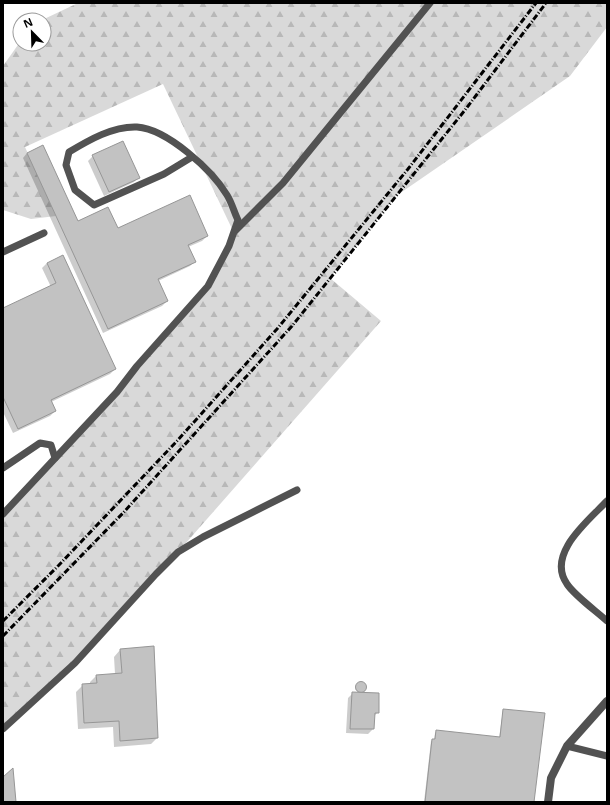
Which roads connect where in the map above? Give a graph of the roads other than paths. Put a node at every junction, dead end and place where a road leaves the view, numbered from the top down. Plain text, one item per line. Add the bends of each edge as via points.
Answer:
1 (430, 3) edge
2 (192, 158) junction
3 (44, 233) dead end
4 (234, 233) junction
5 (3, 252) edge
6 (56, 458) junction
7 (3, 468) edge
8 (298, 490) dead end
9 (607, 501) edge
10 (3, 514) edge
11 (607, 621) edge
12 (607, 701) edge
13 (3, 729) edge
14 (567, 746) junction
15 (607, 756) edge
16 (548, 802) edge

1 - 4 lane via 283,183
2 - 2 lane via 156,132 136,127 92,139 69,152 66,165 75,190 94,205 164,174
2 - 4 lane via 217,181 228,196 238,220
3 - 5 lane
4 - 6 lane via 208,286 117,392
6 - 7 lane via 51,445 40,443
6 - 10 lane
8 - 13 lane via 178,552 75,663
9 - 11 lane via 574,537 563,553 560,568 567,584
12 - 14 street
14 - 15 lane
14 - 16 street via 552,778

